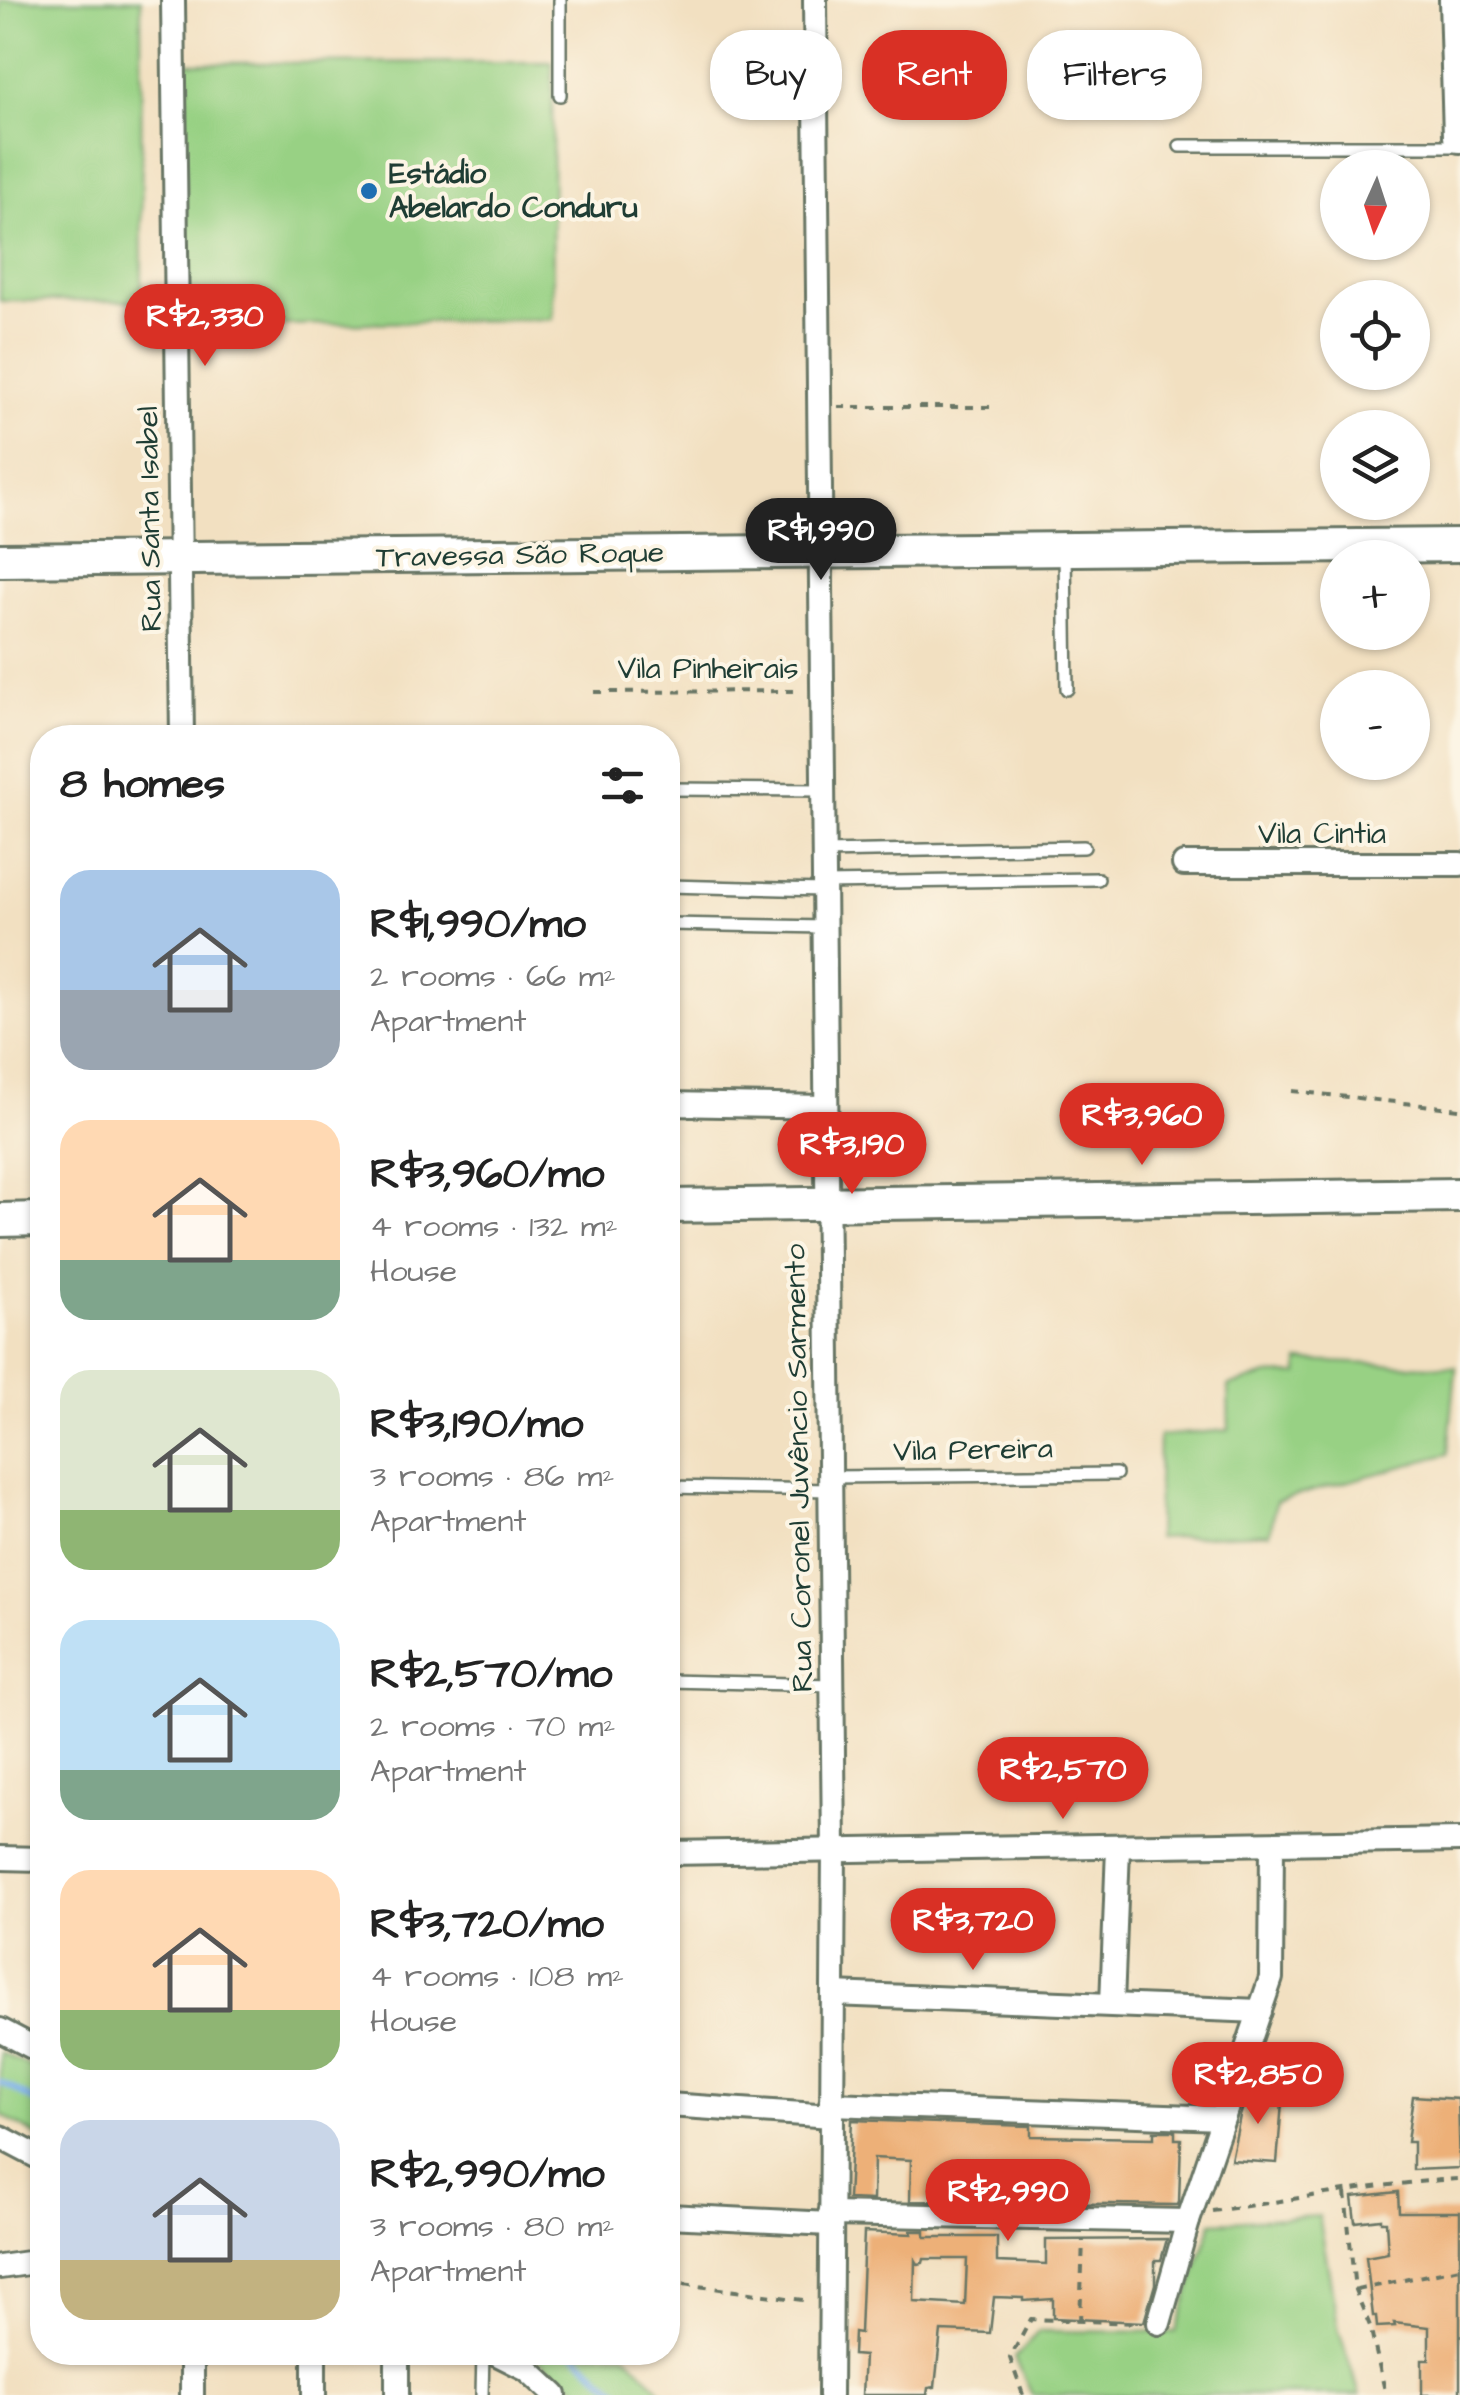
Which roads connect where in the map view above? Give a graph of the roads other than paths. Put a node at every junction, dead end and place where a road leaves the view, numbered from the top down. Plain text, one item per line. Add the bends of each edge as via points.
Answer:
1 (173, 0) edge
2 (560, 0) edge
3 (815, 0) edge
4 (1456, 0) edge
5 (560, 95) dead end
6 (1460, 136) edge
7 (1180, 146) dead end
8 (1460, 146) edge
9 (1460, 545) edge
10 (1064, 549) junction
11 (822, 552) junction
12 (181, 559) junction
13 (0, 560) edge
14 (1068, 689) dead end
15 (182, 725) edge
16 (680, 789) edge
17 (822, 790) junction
18 (1084, 847) dead end
19 (822, 852) junction
20 (1184, 864) dead end
21 (1460, 864) edge
22 (1098, 879) dead end
23 (680, 886) edge
24 (823, 886) junction
25 (680, 924) edge
26 (823, 927) junction
27 (680, 1104) edge
28 (824, 1107) junction
29 (1460, 1195) edge
30 (826, 1203) junction
31 (680, 1206) edge
32 (30, 1219) edge
33 (0, 1220) edge
34 (1116, 1474) dead end
35 (830, 1484) junction
36 (680, 1488) edge
37 (680, 1682) edge
38 (832, 1684) junction
39 (1460, 1840) edge
40 (1272, 1844) junction
41 (1118, 1848) junction
42 (834, 1850) junction
43 (680, 1854) edge
44 (0, 1858) edge
45 (30, 1859) edge
46 (833, 1994) junction
47 (1112, 2004) junction
48 (1260, 2010) junction
49 (0, 2030) edge
50 (30, 2046) edge
51 (680, 2105) edge
52 (832, 2110) junction
53 (1222, 2118) junction
54 (0, 2137) edge
55 (30, 2153) edge
56 (680, 2216) edge
57 (1193, 2217) junction
58 (830, 2219) junction
59 (30, 2263) edge
60 (0, 2267) edge
61 (1159, 2323) road end
62 (192, 2365) edge
63 (314, 2365) edge
64 (396, 2365) edge
65 (483, 2365) edge
66 (519, 2365) edge
67 (192, 2395) edge
68 (314, 2395) edge
69 (397, 2395) edge
70 (482, 2395) edge
71 (555, 2395) edge
72 (830, 2395) edge

1 - 12 street, Rua Santa Isabel
2 - 5 lane
3 - 11 street, Rua Coronel Juvêncio Sarmento
4 - 6 main road
7 - 8 lane
9 - 10 main road, Travessa São Roque
10 - 11 main road, Travessa São Roque
10 - 14 lane
11 - 12 main road, Travessa São Roque
11 - 17 street, Rua Coronel Juvêncio Sarmento
12 - 13 main road, Travessa São Roque
12 - 15 street, Rua Santa Isabel
16 - 17 lane
17 - 19 street, Rua Coronel Juvêncio Sarmento
18 - 19 lane
19 - 24 street, Rua Coronel Juvêncio Sarmento
20 - 21 street, Vila Cintia
22 - 24 lane
23 - 24 lane
24 - 26 street, Rua Coronel Juvêncio Sarmento
25 - 26 lane
26 - 28 street, Rua Coronel Juvêncio Sarmento
27 - 28 street
28 - 30 street, Rua Coronel Juvêncio Sarmento
29 - 30 main road
30 - 31 main road
30 - 35 street, Rua Coronel Juvêncio Sarmento
32 - 33 main road
34 - 35 lane, Vila Pereira
35 - 36 lane, Vila Pereira
35 - 38 street, Rua Coronel Juvêncio Sarmento
37 - 38 lane
38 - 42 street, Rua Coronel Juvêncio Sarmento
39 - 40 street
40 - 41 street
40 - 48 street via 1271,1978
41 - 42 street
41 - 47 street
42 - 43 street
42 - 46 street, Rua Coronel Juvêncio Sarmento
44 - 45 street
46 - 47 street
46 - 52 street, Rua Coronel Juvêncio Sarmento
47 - 48 street
48 - 53 street
49 - 50 street
51 - 52 street
52 - 53 street
52 - 58 street, Rua Coronel Juvêncio Sarmento
53 - 57 street
54 - 55 street
56 - 58 street
57 - 58 street
57 - 61 street
58 - 72 street, Rua Coronel Juvêncio Sarmento
59 - 60 street
62 - 67 street
63 - 68 street
64 - 69 street
65 - 70 lane
66 - 71 street

